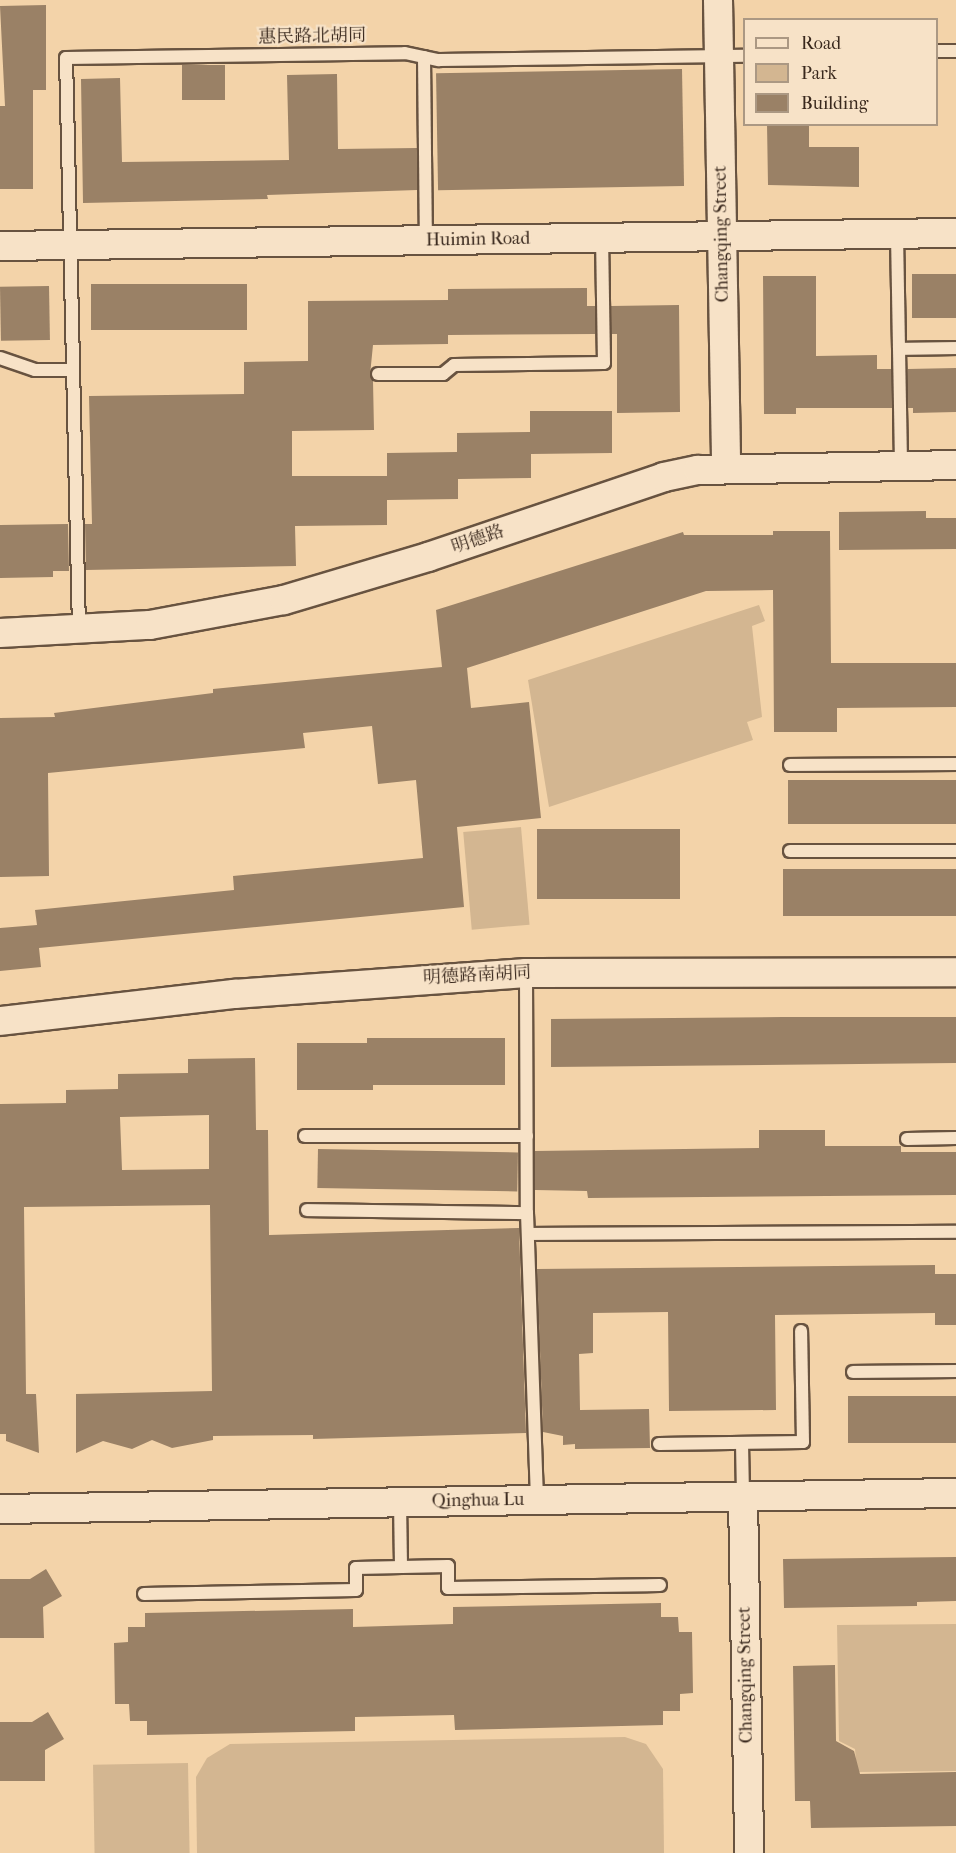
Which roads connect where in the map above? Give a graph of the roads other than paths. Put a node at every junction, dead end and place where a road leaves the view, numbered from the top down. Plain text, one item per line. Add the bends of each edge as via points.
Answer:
1 (718, 0) edge
2 (938, 51) edge
3 (956, 51) edge
4 (732, 56) edge
5 (424, 57) junction
6 (956, 233) edge
7 (897, 234) junction
8 (722, 236) junction
9 (602, 238) junction
10 (426, 240) junction
11 (0, 246) edge
12 (69, 246) junction
13 (956, 348) edge
14 (900, 349) junction
15 (0, 358) edge
16 (72, 370) junction
17 (378, 374) dead end
18 (902, 465) junction
19 (956, 465) edge
20 (726, 468) junction
21 (79, 631) junction
22 (0, 633) edge
23 (956, 764) edge
24 (790, 765) dead end
25 (790, 851) dead end
26 (956, 851) edge
27 (956, 972) edge
28 (526, 973) junction
29 (0, 1021) edge
30 (305, 1136) dead end
31 (527, 1136) junction
32 (956, 1138) edge
33 (907, 1139) dead end
34 (307, 1210) dead end
35 (527, 1213) junction
36 (956, 1232) edge
37 (528, 1234) junction
38 (801, 1331) dead end
39 (956, 1371) edge
40 (852, 1372) dead end
41 (742, 1443) junction
42 (659, 1444) dead end
43 (956, 1493) edge
44 (743, 1496) junction
45 (537, 1500) junction
46 (400, 1502) junction
47 (0, 1509) edge
48 (401, 1567) junction
49 (660, 1585) dead end
50 (144, 1594) dead end
51 (749, 1853) edge

1 - 4 street, Changqing Street
2 - 3 lane
4 - 5 lane, 惠民路北胡同
4 - 8 street, Changqing Street
5 - 10 lane
5 - 12 lane, 惠民路北胡同 via 405,53 66,58
6 - 7 street, Huimin Road
7 - 8 street, Huimin Road
7 - 14 lane
8 - 9 street, Huimin Road
8 - 20 street, Changqing Street
9 - 10 street, Huimin Road
9 - 17 lane via 604,363 453,365 443,374
10 - 12 street, Huimin Road
11 - 12 street, Huimin Road
12 - 16 lane
13 - 14 lane
14 - 18 lane
15 - 16 lane via 35,370
16 - 21 lane
18 - 19 street, 明德路
18 - 20 street, 明德路
20 - 21 street, 明德路 via 664,477 362,578 284,600 150,625
21 - 22 street, 明德路
23 - 24 lane
25 - 26 lane
27 - 28 street, 明德路南胡同
28 - 29 street, 明德路南胡同 via 245,993
28 - 31 lane
30 - 31 lane
31 - 35 lane
32 - 33 lane
34 - 35 lane
35 - 37 lane
36 - 37 lane
37 - 45 lane
38 - 41 lane via 803,1442
39 - 40 lane
41 - 42 lane
41 - 44 lane
43 - 44 street, Qinghua Lu
44 - 45 street, Qinghua Lu
44 - 51 street, Changqing Street
45 - 46 street, Qinghua Lu
46 - 47 street, Qinghua Lu
46 - 48 lane
48 - 49 lane via 448,1566 448,1588
48 - 50 lane via 356,1568 356,1590

